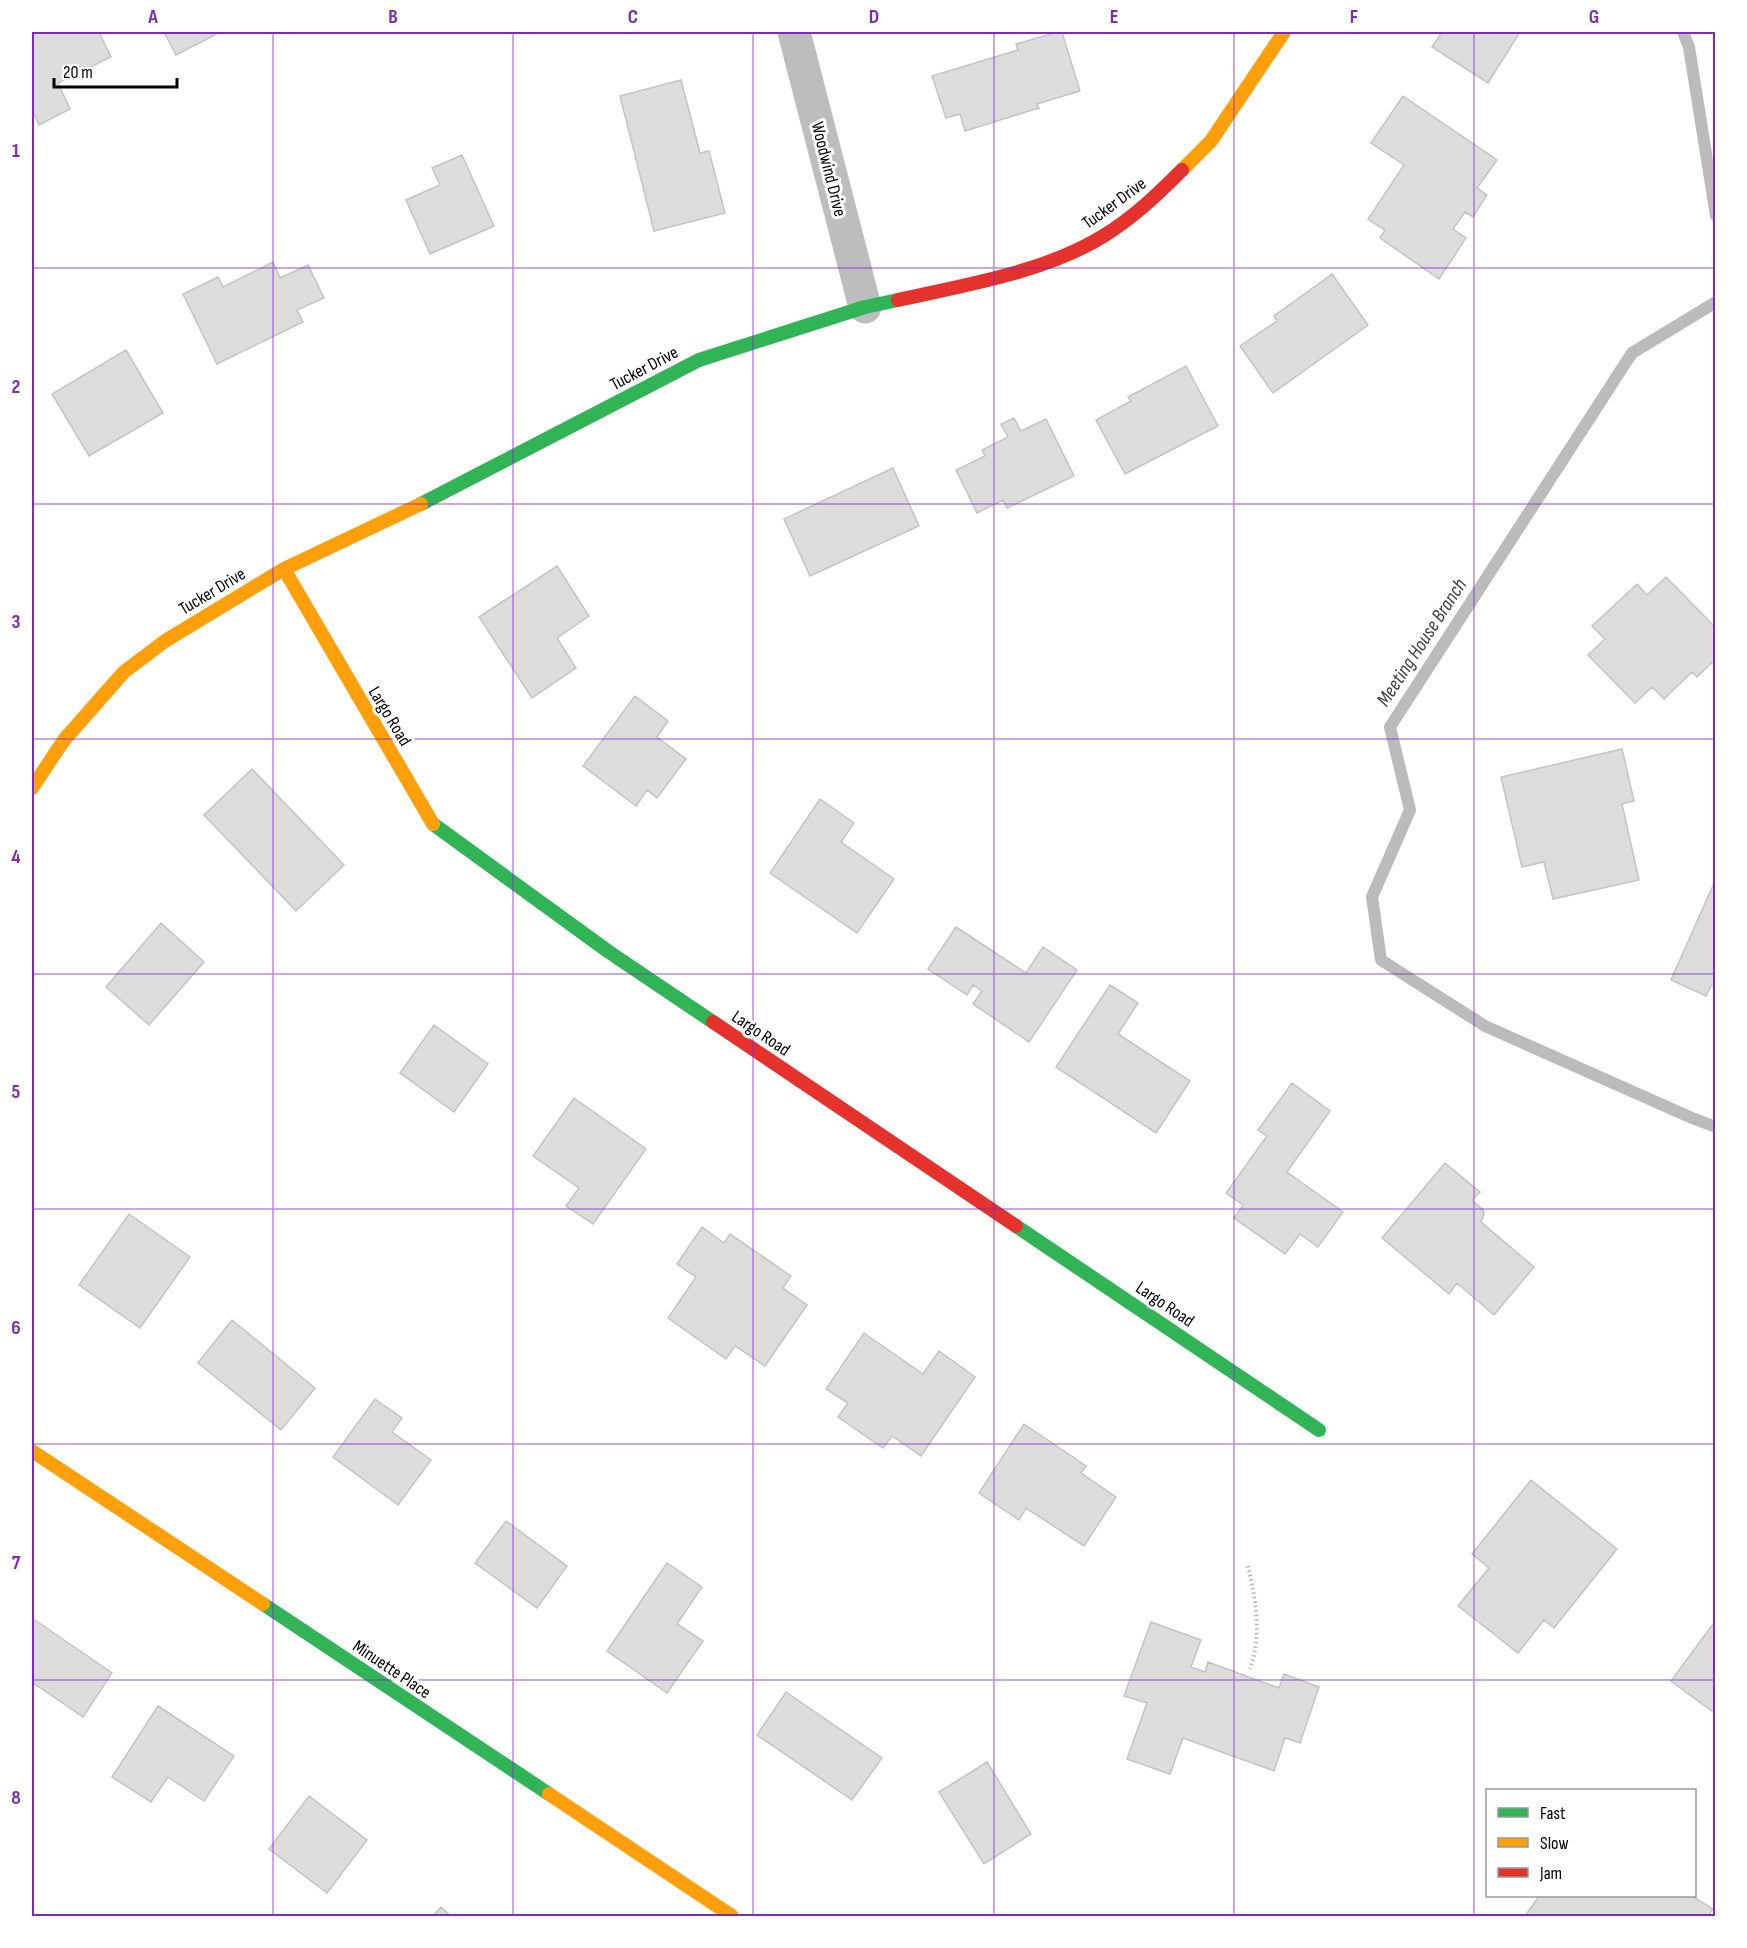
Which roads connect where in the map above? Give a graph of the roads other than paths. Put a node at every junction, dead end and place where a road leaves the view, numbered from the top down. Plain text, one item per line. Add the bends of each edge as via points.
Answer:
1 (794, 32) edge
2 (1284, 32) edge
3 (865, 307) junction
4 (284, 569) junction
5 (32, 788) edge
6 (1319, 1430) dead end
7 (32, 1451) edge
8 (732, 1917) edge

1 - 3 street, Woodwind Drive
2 - 3 street, Tucker Drive via 1211,141 1149,203 1104,236 1054,260
3 - 4 street, Tucker Drive via 699,360 436,497
4 - 5 street, Tucker Drive via 165,641 124,672 64,740
4 - 6 street, Largo Road via 432,823 609,952
7 - 8 street, Minuette Place

